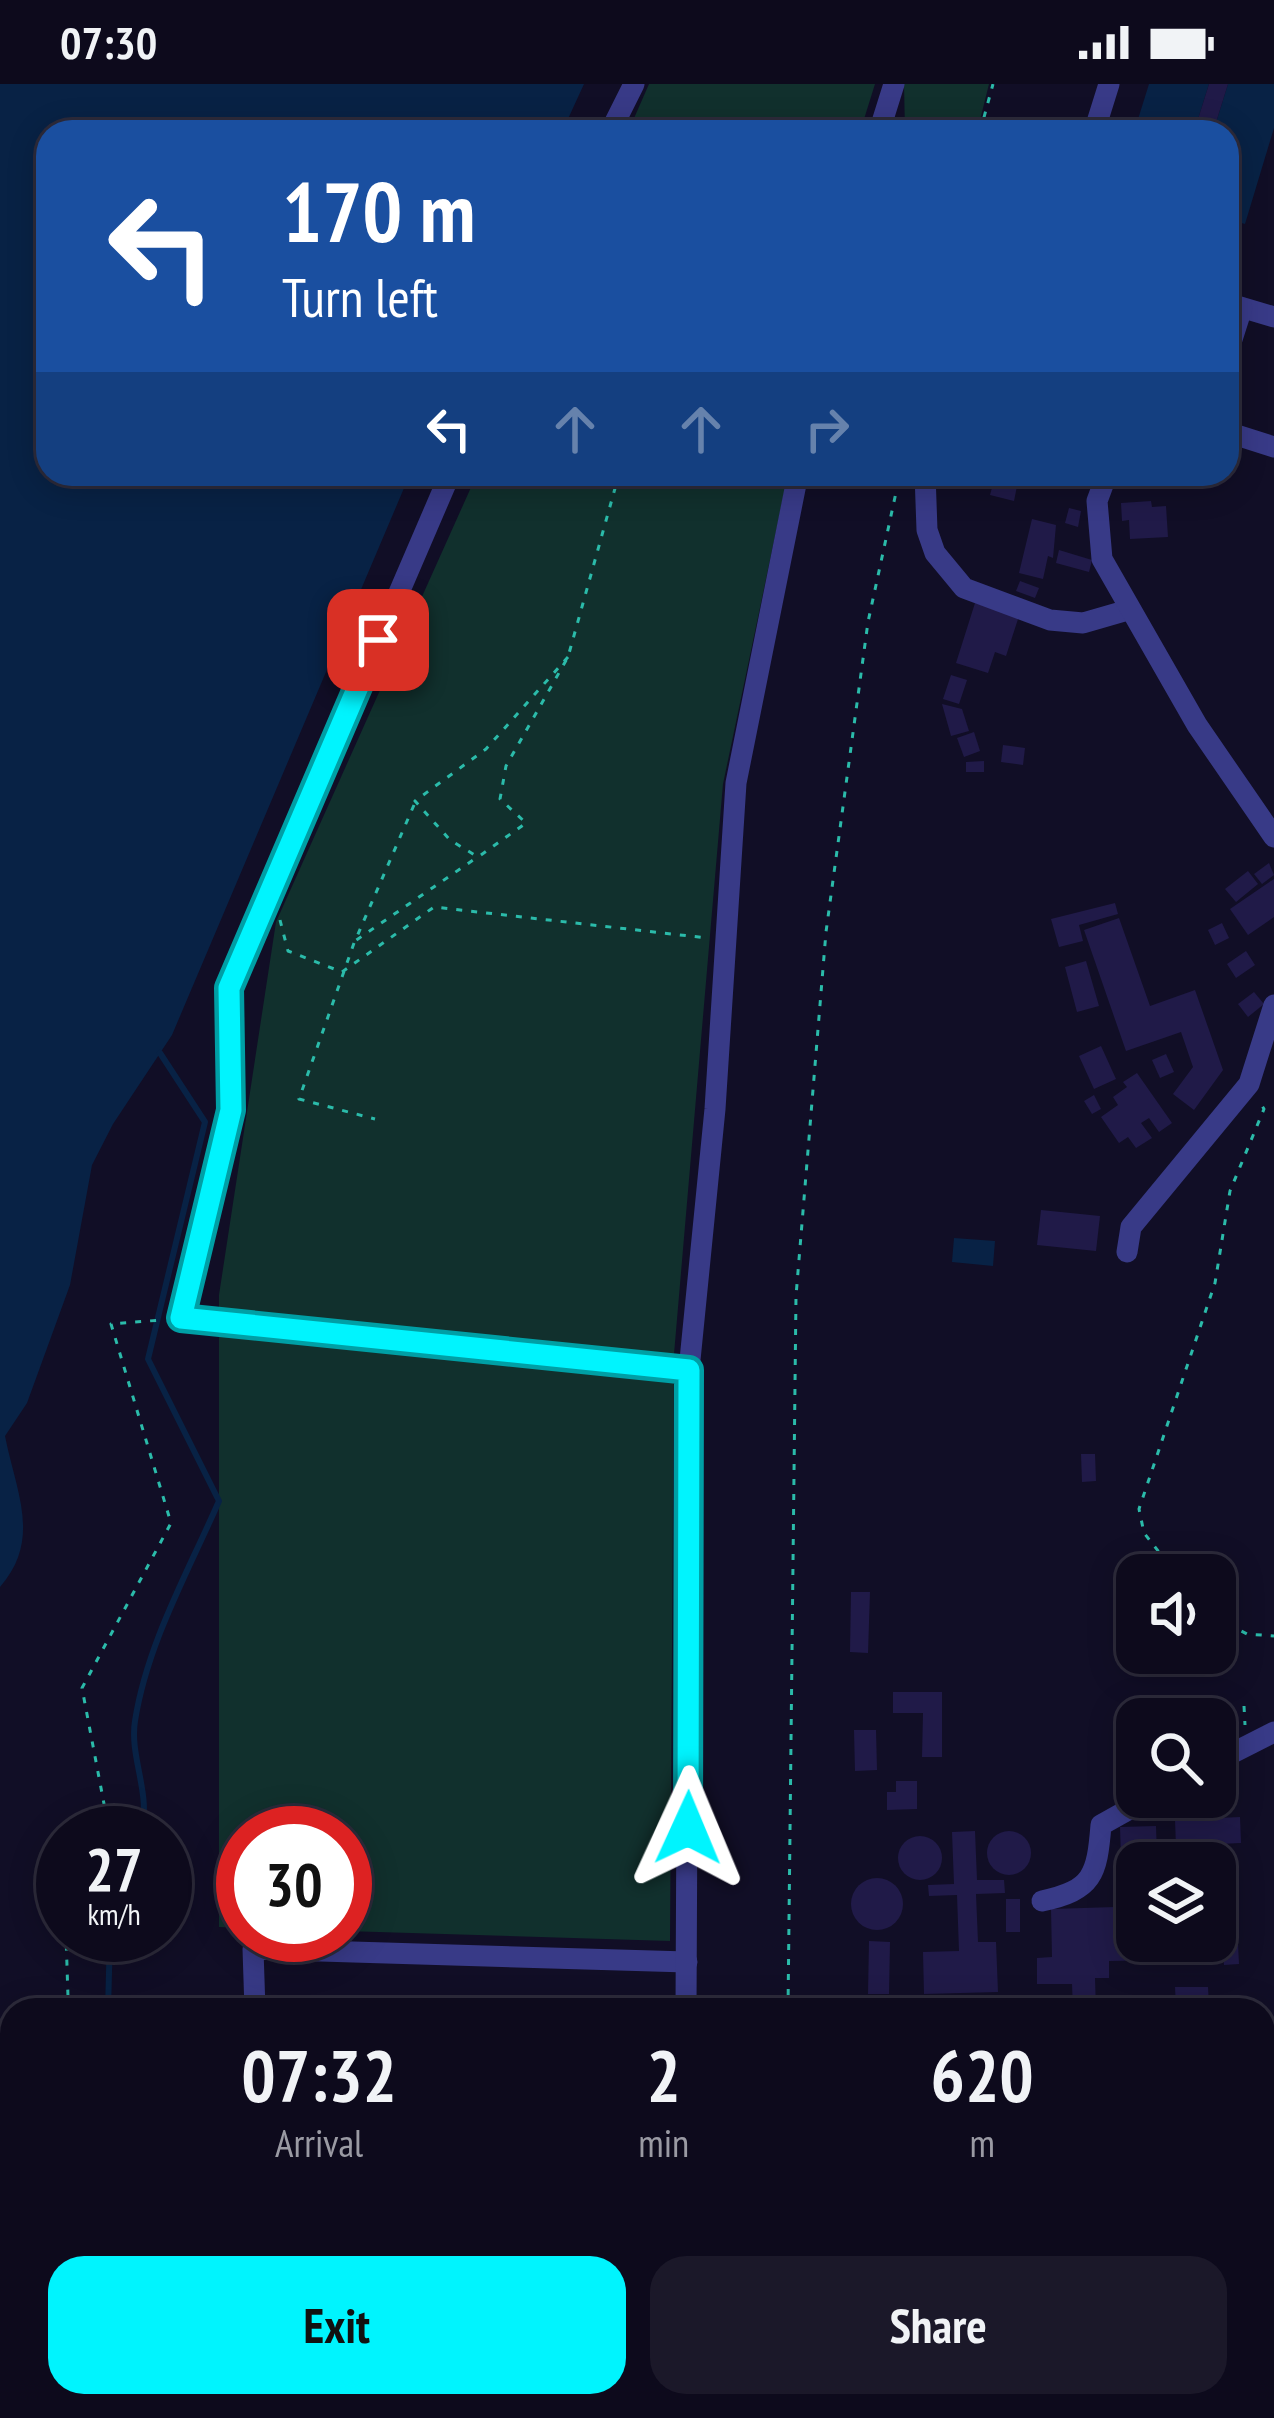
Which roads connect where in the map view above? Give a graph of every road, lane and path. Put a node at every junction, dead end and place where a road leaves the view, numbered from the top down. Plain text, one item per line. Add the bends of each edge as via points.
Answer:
1 (634, 84) edge
2 (894, 84) edge
3 (993, 84) edge
4 (1109, 84) edge
5 (616, 120) edge
6 (886, 120) edge
7 (983, 120) edge
8 (1098, 120) edge
9 (1239, 306) edge
10 (1274, 317) edge
11 (1239, 436) edge
12 (1274, 447) edge
13 (445, 486) edge
14 (616, 486) edge
15 (796, 486) edge
16 (897, 486) edge
17 (925, 486) edge
18 (1103, 486) edge
19 (1128, 610) junction
20 (568, 658) junction
21 (416, 801) junction
22 (1274, 837) edge
23 (478, 856) junction
24 (271, 890) junction
25 (726, 940) junction
26 (355, 941) junction
27 (342, 972) junction
28 (1274, 1005) edge
29 (1249, 1084) junction
30 (375, 1119) dead end
31 (1127, 1252) dead end
32 (181, 1318) junction
33 (689, 1370) junction
34 (1161, 1554) edge
35 (1236, 1628) edge
36 (1274, 1636) edge
37 (1274, 1732) edge
38 (1236, 1751) edge
39 (105, 1806) edge
40 (1116, 1817) edge
41 (1042, 1901) dead end
42 (67, 1962) edge
43 (687, 1962) junction
44 (68, 1998) edge
45 (255, 1998) edge
46 (686, 1998) edge
47 (788, 1998) edge

1 - 5 street
2 - 6 street
3 - 7 path
4 - 8 street
9 - 10 street
11 - 12 street
13 - 24 street
14 - 20 path
15 - 25 street via 736,783
16 - 47 path via 868,622 826,932 796,1296
17 - 19 street via 935,553 964,588 1050,620 1083,622
18 - 19 street via 1102,560
19 - 22 street
20 - 21 path via 486,749
20 - 23 path via 506,766 500,799 526,823
21 - 23 path
21 - 26 path
23 - 26 path
24 - 27 path via 289,951
24 - 32 street via 229,988 231,1110
25 - 27 path via 434,907
25 - 33 street
26 - 27 path
27 - 30 path via 298,1099
28 - 29 street
29 - 31 street via 1131,1227
29 - 34 path via 1264,1108 1230,1192 1215,1283 1139,1509 1144,1533
32 - 33 street
32 - 39 path via 111,1324 171,1522 82,1688
33 - 43 street
35 - 36 path
37 - 38 street
40 - 41 street via 1101,1825 1098,1863 1085,1885
42 - 44 path
43 - 45 street via 253,1949
43 - 46 street

